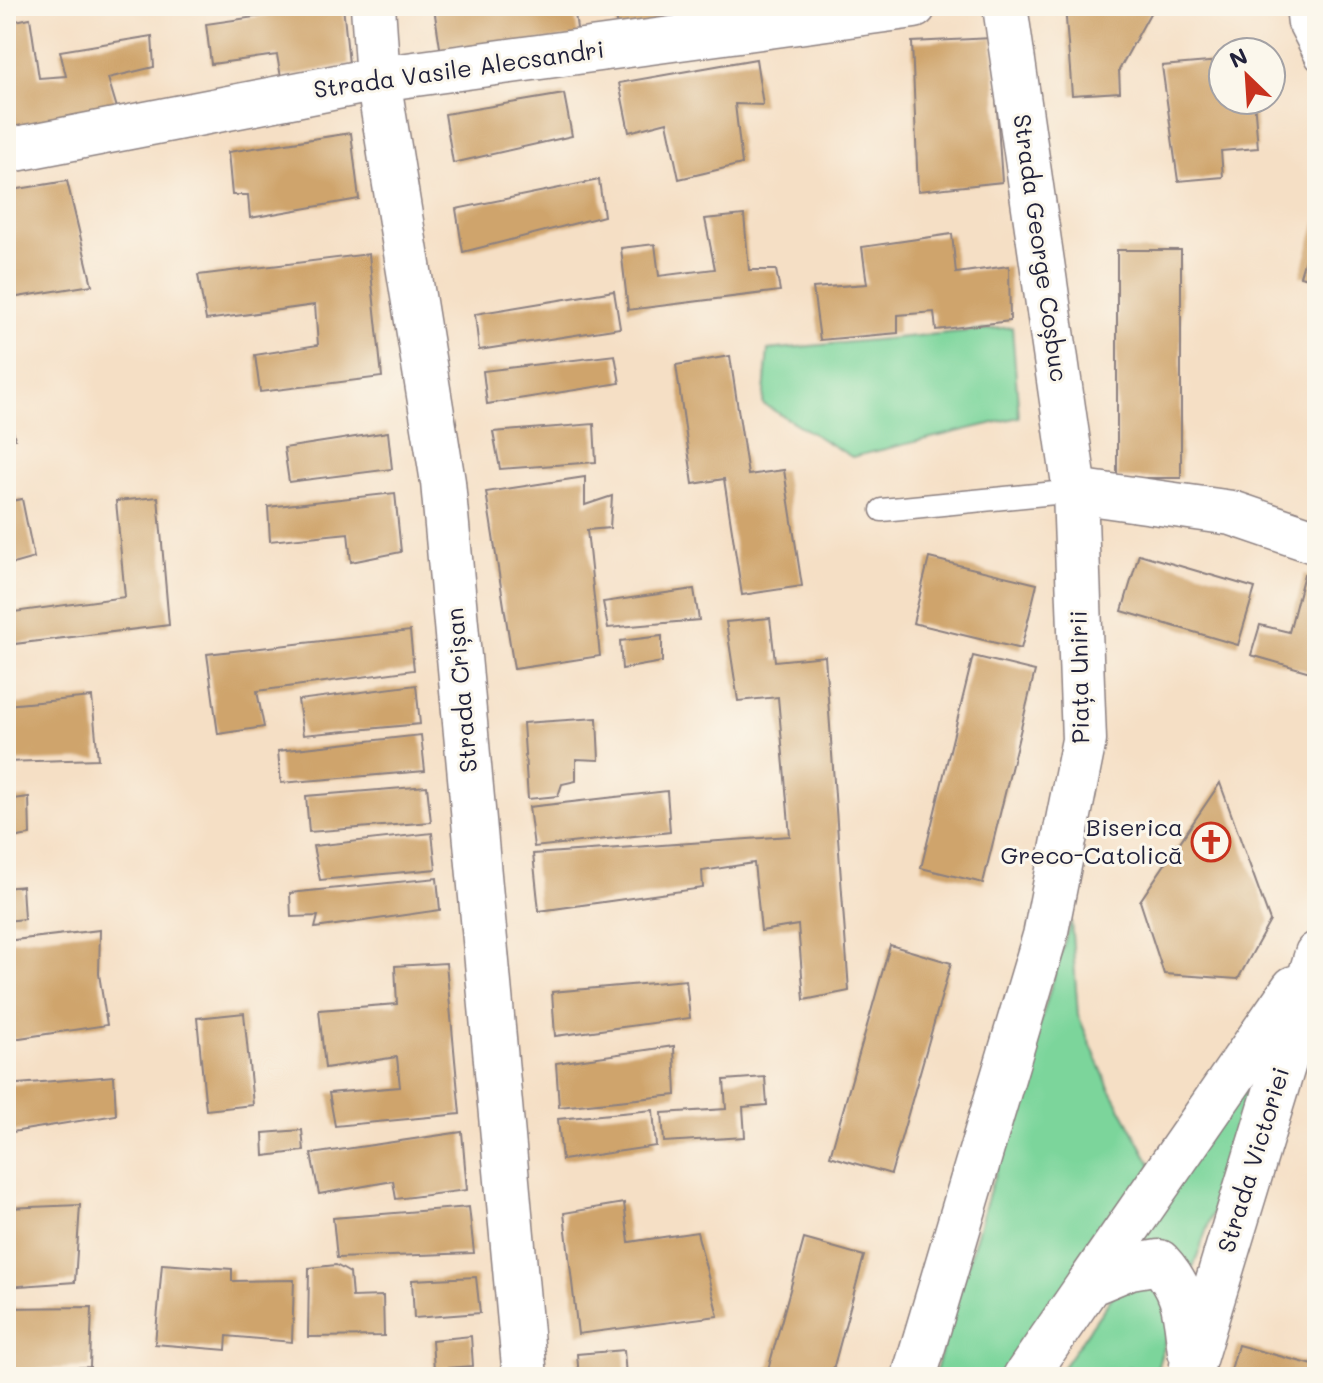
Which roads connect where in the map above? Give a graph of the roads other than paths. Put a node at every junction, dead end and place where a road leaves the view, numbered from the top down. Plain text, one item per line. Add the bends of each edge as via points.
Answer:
1 (373, 6) edge
2 (914, 6) edge
3 (1005, 6) edge
4 (1297, 6) edge
5 (1317, 59) edge
6 (378, 79) junction
7 (6, 151) edge
8 (1075, 491) junction
9 (882, 510) dead end
10 (1317, 542) edge
11 (1316, 955) edge
12 (1089, 1284) junction
13 (1190, 1372) edge
14 (525, 1377) edge
15 (914, 1377) edge
16 (1025, 1377) edge

1 - 6 street, Strada Crișan
2 - 6 street, Strada Vasile Alecsandri
3 - 8 street, Strada George Coșbuc
4 - 5 lane via 1299,24
6 - 7 street, Strada Vasile Alecsandri
6 - 14 street, Strada Crișan via 443,482
8 - 9 lane
8 - 10 street via 1232,513
8 - 15 street, Piața Unirii via 1084,740 1045,936
11 - 12 street
11 - 13 street, Strada Victoriei
12 - 13 street via 1159,1262 1182,1294
12 - 16 street

